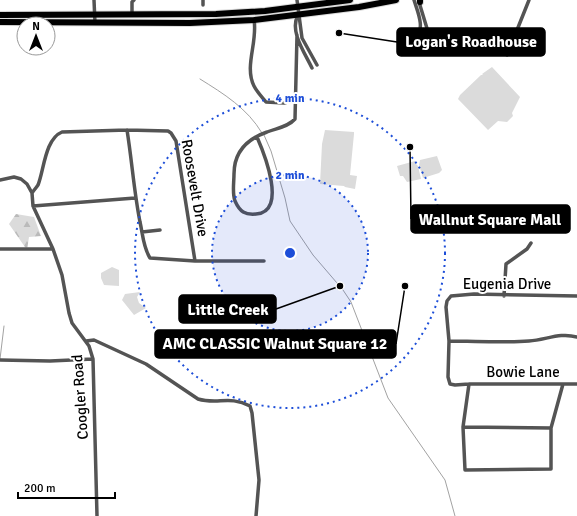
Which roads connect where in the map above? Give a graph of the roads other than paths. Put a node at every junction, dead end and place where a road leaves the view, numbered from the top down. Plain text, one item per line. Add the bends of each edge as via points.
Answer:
1 (94, 0) edge
2 (134, 0) edge
3 (203, 0) edge
4 (297, 0) edge
5 (350, 0) edge
6 (396, 0) edge
7 (529, 0) edge
8 (418, 1) edge
9 (203, 5) dead end
10 (297, 7) junction
11 (0, 15) edge
12 (94, 15) junction
13 (132, 15) junction
14 (298, 15) junction
15 (254, 20) junction
16 (0, 22) edge
17 (95, 23) junction
18 (297, 35) junction
19 (428, 35) dead end
20 (416, 39) dead end
21 (507, 55) dead end
22 (317, 65) dead end
23 (312, 68) dead end
24 (295, 100) junction
25 (127, 130) junction
26 (257, 136) junction
27 (0, 180) edge
28 (32, 193) junction
29 (135, 198) junction
30 (33, 206) junction
31 (160, 230) dead end
32 (142, 232) junction
33 (531, 243) dead end
34 (0, 249) edge
35 (53, 249) junction
36 (195, 261) junction
37 (264, 261) dead end
38 (504, 296) junction
39 (577, 296) edge
40 (577, 337) edge
41 (86, 341) junction
42 (449, 341) junction
43 (93, 359) junction
44 (0, 360) edge
45 (469, 384) junction
46 (563, 384) junction
47 (577, 384) edge
48 (464, 427) junction
49 (551, 428) junction
50 (97, 516) edge
51 (256, 516) edge

1 - 12 street
2 - 13 street
3 - 9 street
4 - 10 street
5 - 10 main road
6 - 14 main road
7 - 21 street
8 - 19 street
8 - 20 street via 421,25
10 - 13 main road via 216,14
10 - 14 street
11 - 12 main road
12 - 13 main road
12 - 17 street
14 - 15 main road
14 - 18 street
14 - 22 street via 301,18 302,38
15 - 17 main road
15 - 24 street via 256,29 250,71 254,86 266,102 284,103
16 - 17 main road
18 - 23 street
18 - 24 street
24 - 26 street via 295,119 292,122
25 - 28 street, Roosevelt Drive via 58,133 47,153 37,187
25 - 29 street
25 - 36 street, Roosevelt Drive via 168,131 174,137
26 - 26 street via 266,156 272,203 266,211 246,214 239,209 234,197 234,166 239,151
27 - 28 street via 14,177 21,179
28 - 30 street, Coogler Road
29 - 30 street
29 - 32 street
30 - 35 street, Coogler Road
31 - 32 street
32 - 36 street via 145,250 150,258
33 - 38 street via 527,249 506,264
34 - 35 street
35 - 41 street, Coogler Road via 62,275 72,323
36 - 37 street
38 - 39 street, Eugenia Drive
38 - 42 street, Eugenia Drive via 451,296 446,307
40 - 42 street via 570,334 529,341
41 - 43 street, Coogler Road
41 - 51 street via 94,340 146,364 198,399 240,401 250,406 259,480
42 - 45 street, Eugenia Drive via 450,384
43 - 44 street
43 - 50 street, Coogler Road
45 - 46 street, Bowie Lane
45 - 48 street
46 - 47 street, Bowie Lane
46 - 49 street
48 - 49 street
48 - 49 street via 465,470 551,469

